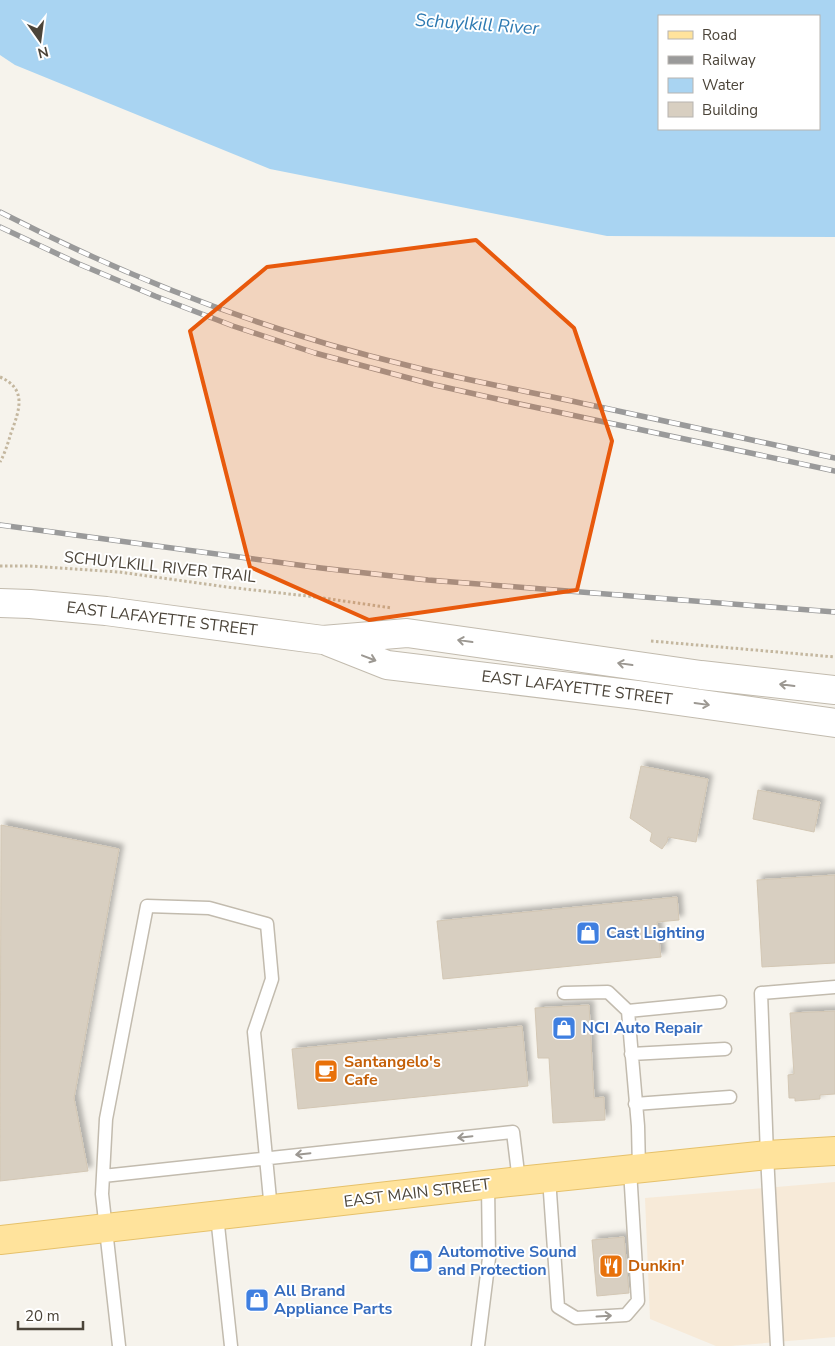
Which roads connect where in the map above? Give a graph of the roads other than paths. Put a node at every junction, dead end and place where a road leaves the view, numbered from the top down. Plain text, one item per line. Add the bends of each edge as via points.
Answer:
1 (0, 603) edge
2 (323, 640) junction
3 (835, 690) edge
4 (835, 723) edge
5 (835, 986) edge
6 (564, 993) dead end
7 (720, 1002) dead end
8 (628, 1011) junction
9 (725, 1050) dead end
10 (631, 1054) junction
11 (730, 1097) dead end
12 (636, 1104) junction
13 (835, 1150) edge
14 (767, 1155) junction
15 (266, 1158) junction
16 (634, 1169) junction
17 (103, 1176) junction
18 (549, 1178) junction
19 (519, 1181) junction
20 (488, 1185) junction
21 (271, 1210) junction
22 (217, 1216) junction
23 (106, 1229) junction
24 (0, 1240) edge
25 (118, 1346) edge
26 (231, 1346) edge
27 (478, 1346) edge
28 (777, 1346) edge

1 - 2 street, EAST LAFAYETTE STREET via 106,611
3 -> 2 street, EAST LAFAYETTE STREET via 701,675 408,632
2 -> 4 street, EAST LAFAYETTE STREET via 387,665
5 - 14 lane via 761,993
6 - 8 lane via 608,992
7 - 8 lane
8 - 10 lane
9 - 10 lane
10 - 12 lane
11 - 12 lane
12 - 16 lane via 638,1126
13 - 14 main road, EAST MAIN STREET
14 - 16 main road, EAST MAIN STREET
14 - 28 lane
15 - 17 lane
15 - 17 lane via 254,1032 272,979 267,924 209,908 147,906 106,1119
19 -> 15 lane via 513,1132
15 - 21 lane
16 - 18 main road, EAST MAIN STREET
18 -> 16 lane via 558,1307 576,1318 626,1315 638,1301
17 - 23 lane
18 - 19 main road, EAST MAIN STREET
19 - 20 main road, EAST MAIN STREET
20 - 21 main road, EAST MAIN STREET
20 - 27 lane via 489,1258
21 - 22 main road, EAST MAIN STREET
22 - 23 main road, EAST MAIN STREET
22 - 26 lane
23 - 24 main road, EAST MAIN STREET
23 - 25 lane

